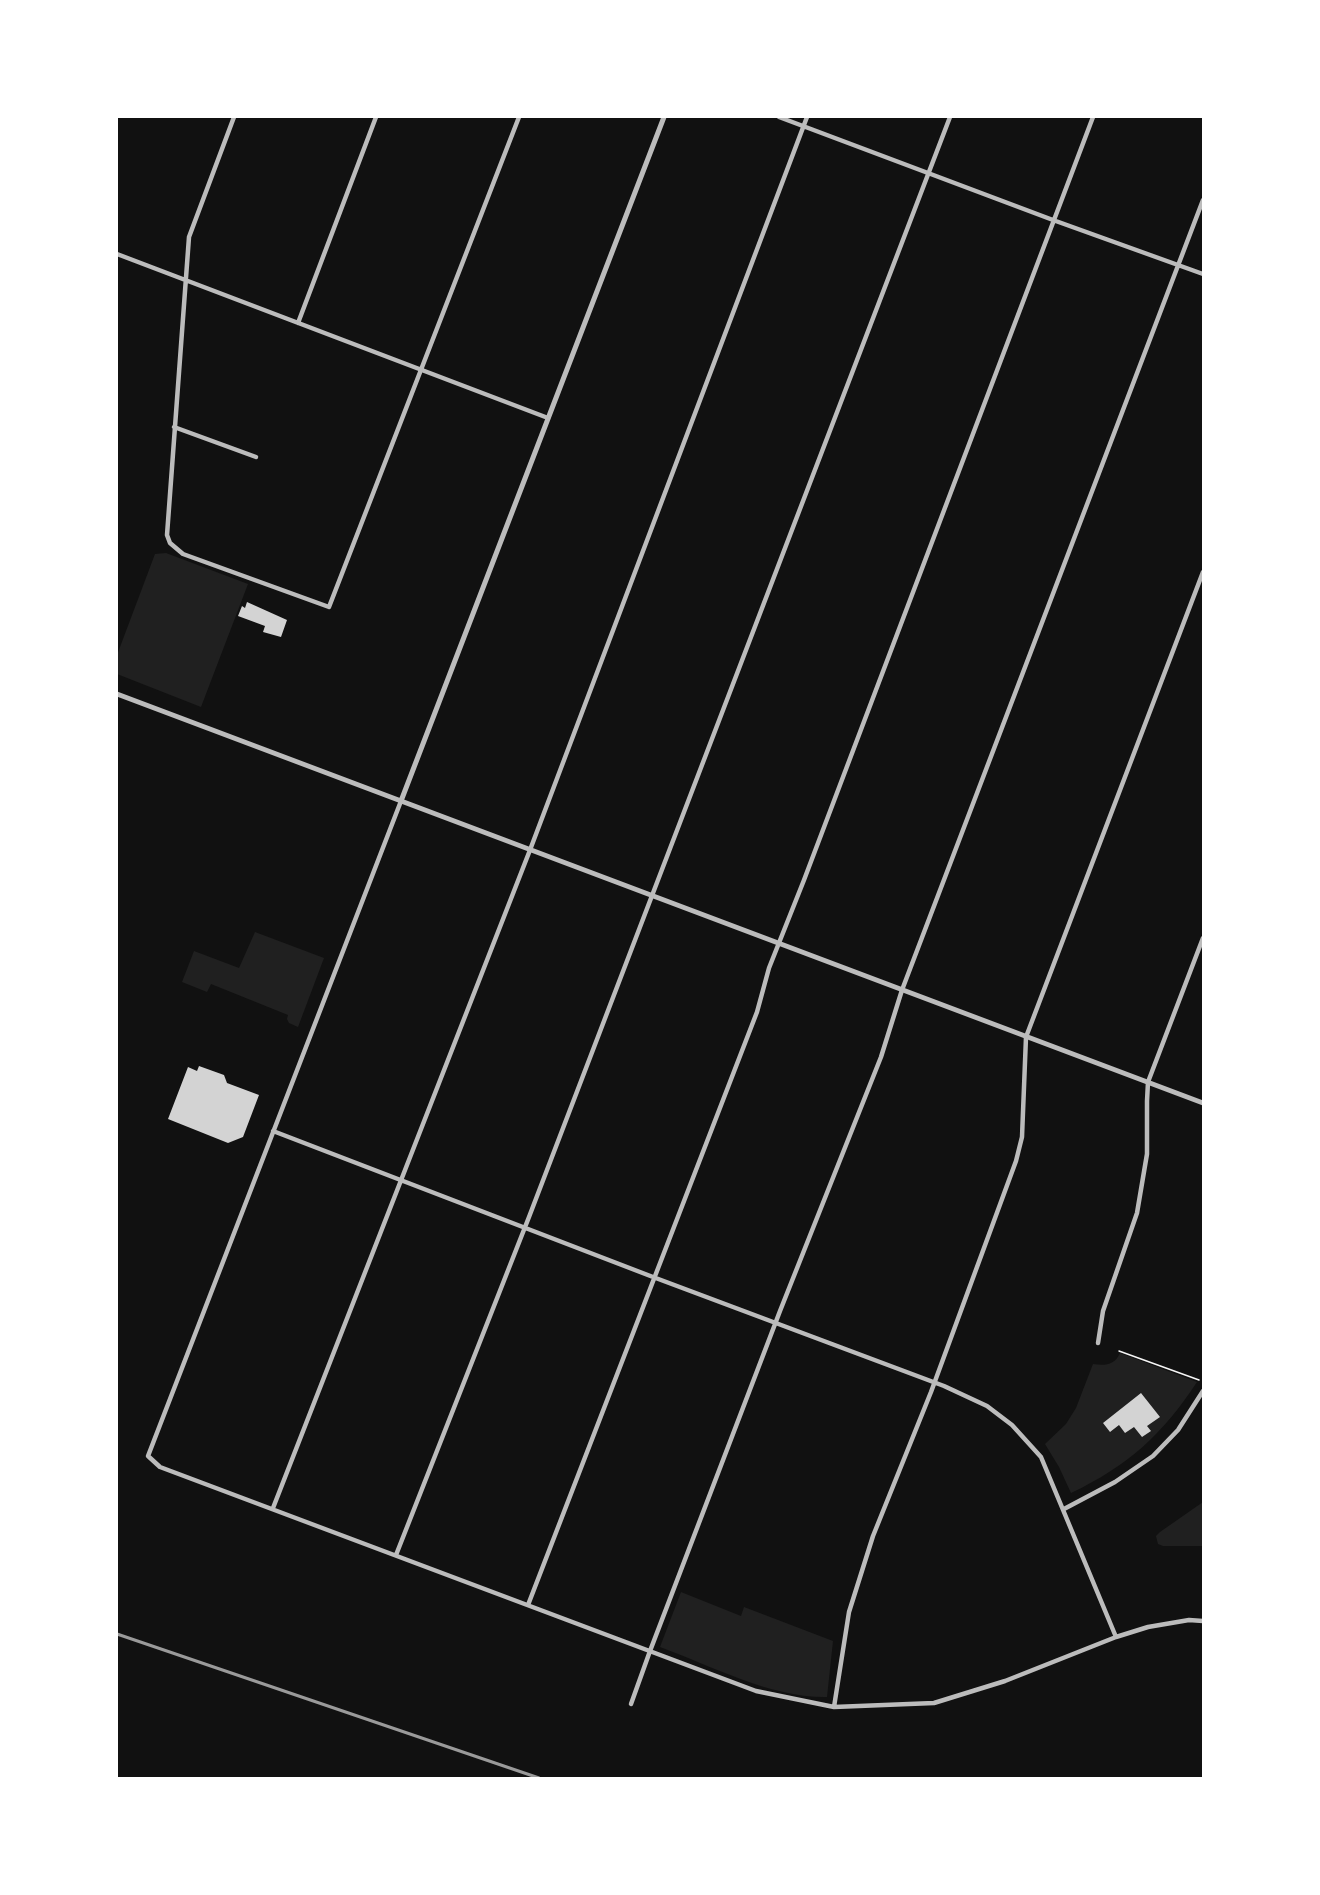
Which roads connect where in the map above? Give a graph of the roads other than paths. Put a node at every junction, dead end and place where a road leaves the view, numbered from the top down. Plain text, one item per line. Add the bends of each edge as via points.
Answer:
1 (234, 117) edge
2 (376, 117) edge
3 (519, 117) edge
4 (664, 117) edge
5 (779, 117) edge
6 (807, 117) edge
7 (950, 117) edge
8 (1093, 117) edge
9 (804, 126) junction
10 (928, 174) junction
11 (1203, 200) edge
12 (1053, 220) junction
13 (117, 254) edge
14 (1178, 265) junction
15 (1203, 274) edge
16 (186, 281) junction
17 (298, 323) junction
18 (420, 369) junction
19 (548, 418) junction
20 (174, 427) junction
21 (256, 457) dead end
22 (1203, 572) edge
23 (117, 694) edge
24 (401, 801) junction
25 (530, 850) junction
26 (651, 896) junction
27 (1203, 938) edge
28 (779, 944) junction
29 (902, 990) junction
30 (1026, 1036) junction
31 (1148, 1083) junction
32 (1203, 1103) edge
33 (273, 1131) junction
34 (402, 1182) junction
35 (525, 1228) junction
36 (653, 1277) junction
37 (776, 1322) junction
38 (1098, 1343) dead end
39 (935, 1382) junction
40 (1203, 1391) edge
41 (273, 1508) junction
42 (1064, 1509) junction
43 (396, 1555) junction
44 (528, 1605) junction
45 (1203, 1621) edge
46 (1116, 1637) junction
47 (650, 1651) junction
48 (632, 1704) dead end
49 (834, 1707) junction

1 - 16 street via 192,227
2 - 17 street
3 - 18 street
4 - 19 street
5 - 9 street
6 - 9 street
7 - 10 street
8 - 12 street
9 - 10 street
9 - 25 street
10 - 12 street
10 - 26 street
11 - 14 street
12 - 14 street
12 - 28 street
13 - 16 street
14 - 15 street
14 - 29 street
16 - 17 street
16 - 20 street
17 - 18 street
18 - 19 street
18 - 20 street via 329,607 183,554 170,543 166,525
19 - 24 street
20 - 21 street
22 - 30 street
23 - 24 street
24 - 25 street
24 - 33 street
25 - 26 street
25 - 34 street
26 - 28 street
26 - 35 street
27 - 31 street
28 - 29 street
28 - 36 street via 757,1012
29 - 30 street
29 - 37 street via 881,1057
30 - 31 street
30 - 39 street via 1022,1137 1016,1161
31 - 32 street
31 - 38 street via 1147,1154 1137,1213 1103,1311
33 - 34 street
33 - 41 street via 148,1456 160,1467
34 - 35 street
34 - 41 street
35 - 36 street
35 - 43 street
36 - 37 street
36 - 44 street
37 - 39 street
37 - 47 street
39 - 42 street via 987,1406 1012,1425 1041,1457
39 - 49 street via 873,1536 849,1612
40 - 42 street via 1178,1430 1153,1456 1116,1482
41 - 43 street
42 - 46 street
43 - 44 street
44 - 47 street
45 - 46 street via 1148,1627
46 - 49 street via 1005,1681 934,1703
47 - 48 street
47 - 49 street via 756,1690

